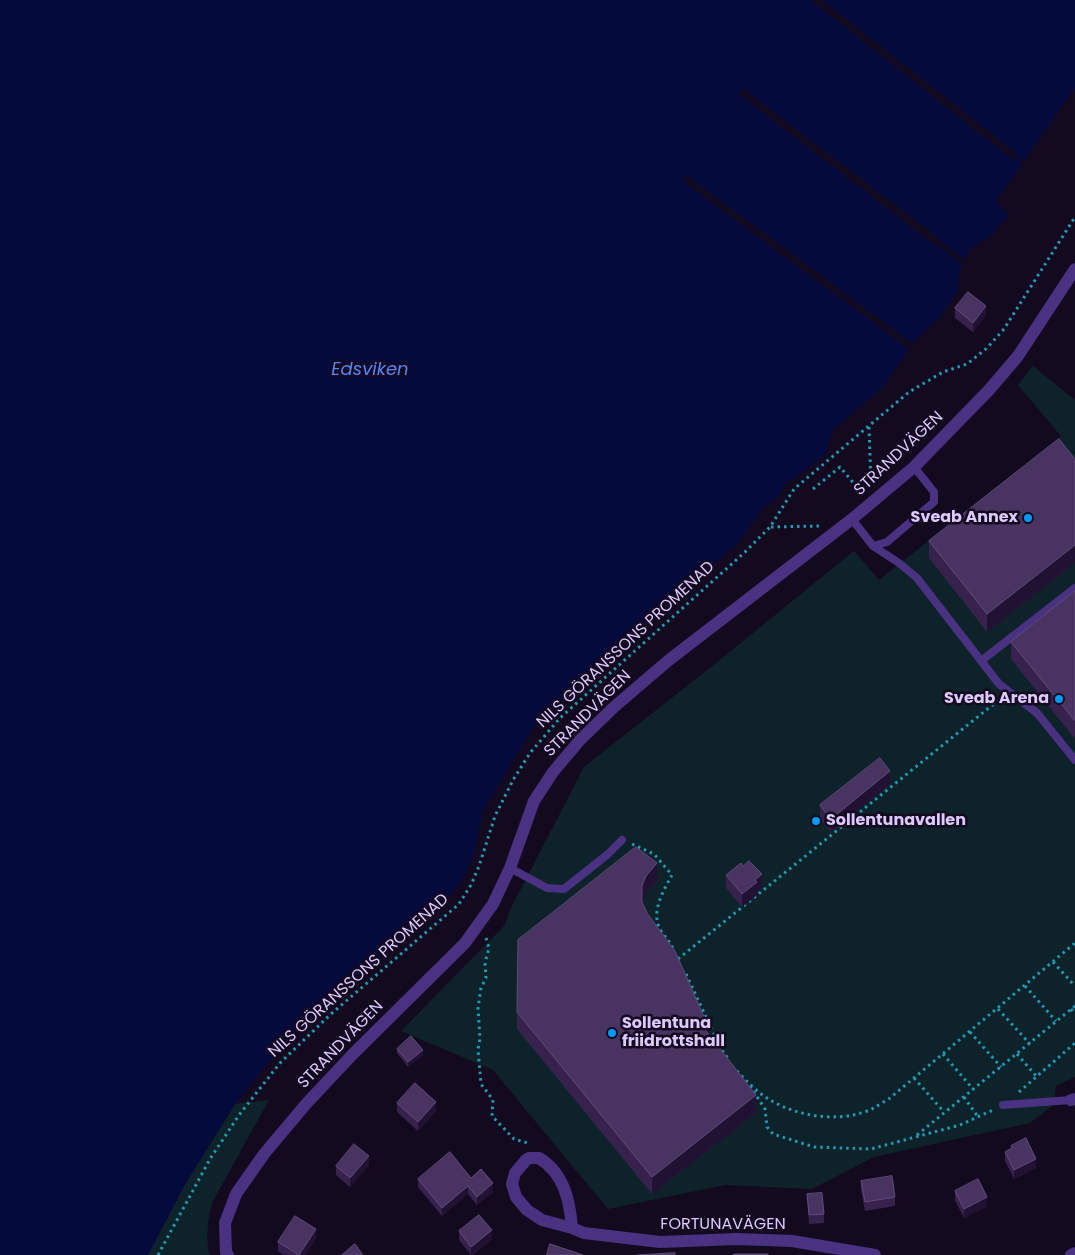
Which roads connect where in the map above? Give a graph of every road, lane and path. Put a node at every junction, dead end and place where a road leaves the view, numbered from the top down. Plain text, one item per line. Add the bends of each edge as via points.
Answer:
1 (1075, 217) edge
2 (1075, 269) edge
3 (869, 427) junction
4 (914, 467) junction
5 (813, 489) dead end
6 (852, 519) junction
7 (770, 526) junction
8 (820, 526) dead end
9 (874, 546) junction
10 (1075, 588) edge
11 (981, 661) junction
12 (1009, 692) junction
13 (1075, 760) edge
14 (622, 840) joint
15 (510, 868) junction
16 (484, 932) dead end
17 (1075, 943) edge
18 (678, 959) junction
19 (1053, 962) junction
20 (1025, 986) junction
21 (1075, 986) edge
22 (1075, 1006) edge
23 (998, 1009) junction
24 (1071, 1009) junction
25 (1075, 1014) edge
26 (1056, 1021) junction
27 (970, 1032) junction
28 (1075, 1043) edge
29 (1030, 1044) junction
30 (943, 1054) junction
31 (1018, 1054) junction
32 (730, 1062) edge
33 (1001, 1067) junction
34 (735, 1069) edge
35 (1037, 1077) junction
36 (914, 1078) junction
37 (748, 1083) junction
38 (973, 1089) junction
39 (964, 1097) junction
40 (1073, 1100) edge
41 (1003, 1105) junction
42 (944, 1112) junction
43 (978, 1117) junction
44 (915, 1136) junction
45 (544, 1161) junction
46 (572, 1228) junction
47 (1075, 1253) edge
48 (158, 1255) edge
49 (228, 1255) edge
50 (875, 1255) edge
51 (1070, 1255) edge

1 - 3 path, NILS GÖRANSSONS PROMENAD via 1004,329 987,348 967,364 943,372 908,392
2 - 4 street, STRANDVÄGEN via 1018,356
3 - 5 path via 871,486 864,495 840,467
3 - 7 path, NILS GÖRANSSONS PROMENAD via 794,489
4 - 6 street, STRANDVÄGEN
4 - 9 lane via 934,492 934,502 887,542
6 - 9 lane
6 - 15 street, STRANDVÄGEN via 669,660 580,740 534,801
7 - 8 path
7 - 48 path, NILS GÖRANSSONS PROMENAD via 737,560 560,718 530,753 494,816 479,866 459,904 280,1062 238,1115 210,1159
9 - 11 lane via 917,578
10 - 11 lane
11 - 12 lane
12 - 13 lane via 1037,713
12 - 18 path
14 - 15 lane via 564,889 547,888
14 - 18 path via 654,854 672,875 661,895 656,914 660,929
15 - 49 street, STRANDVÄGEN via 493,904 465,944 352,1055 264,1154 236,1194 225,1223
16 - 45 path via 489,948 478,1008 481,1084 493,1100 492,1116 514,1139 530,1143
17 - 19 path
18 - 32 path
19 - 20 path
19 - 21 path
20 - 23 path
20 - 26 path
22 - 24 path
23 - 27 path
23 - 29 path
24 - 25 path
24 - 26 path
26 - 29 path
27 - 30 path
27 - 33 path
28 - 35 path
29 - 31 path
30 - 36 path
30 - 38 path
31 - 33 path
31 - 35 path
33 - 38 path
34 - 37 path
35 - 41 path
36 - 37 path via 872,1109 830,1117 798,1112 773,1102
36 - 42 path
37 - 44 path via 765,1109 767,1127 774,1134 814,1147 871,1149
38 - 39 path
39 - 42 path
39 - 43 path
40 - 41 lane
41 - 43 path
42 - 44 path
43 - 44 path
45 - 46 street via 565,1190
45 - 46 street, FORTUNAVÄGEN via 529,1158 520,1166 513,1178 513,1190 521,1204 534,1216
46 - 50 street, FORTUNAVÄGEN via 584,1233 660,1242 737,1239 792,1242
47 - 51 street

